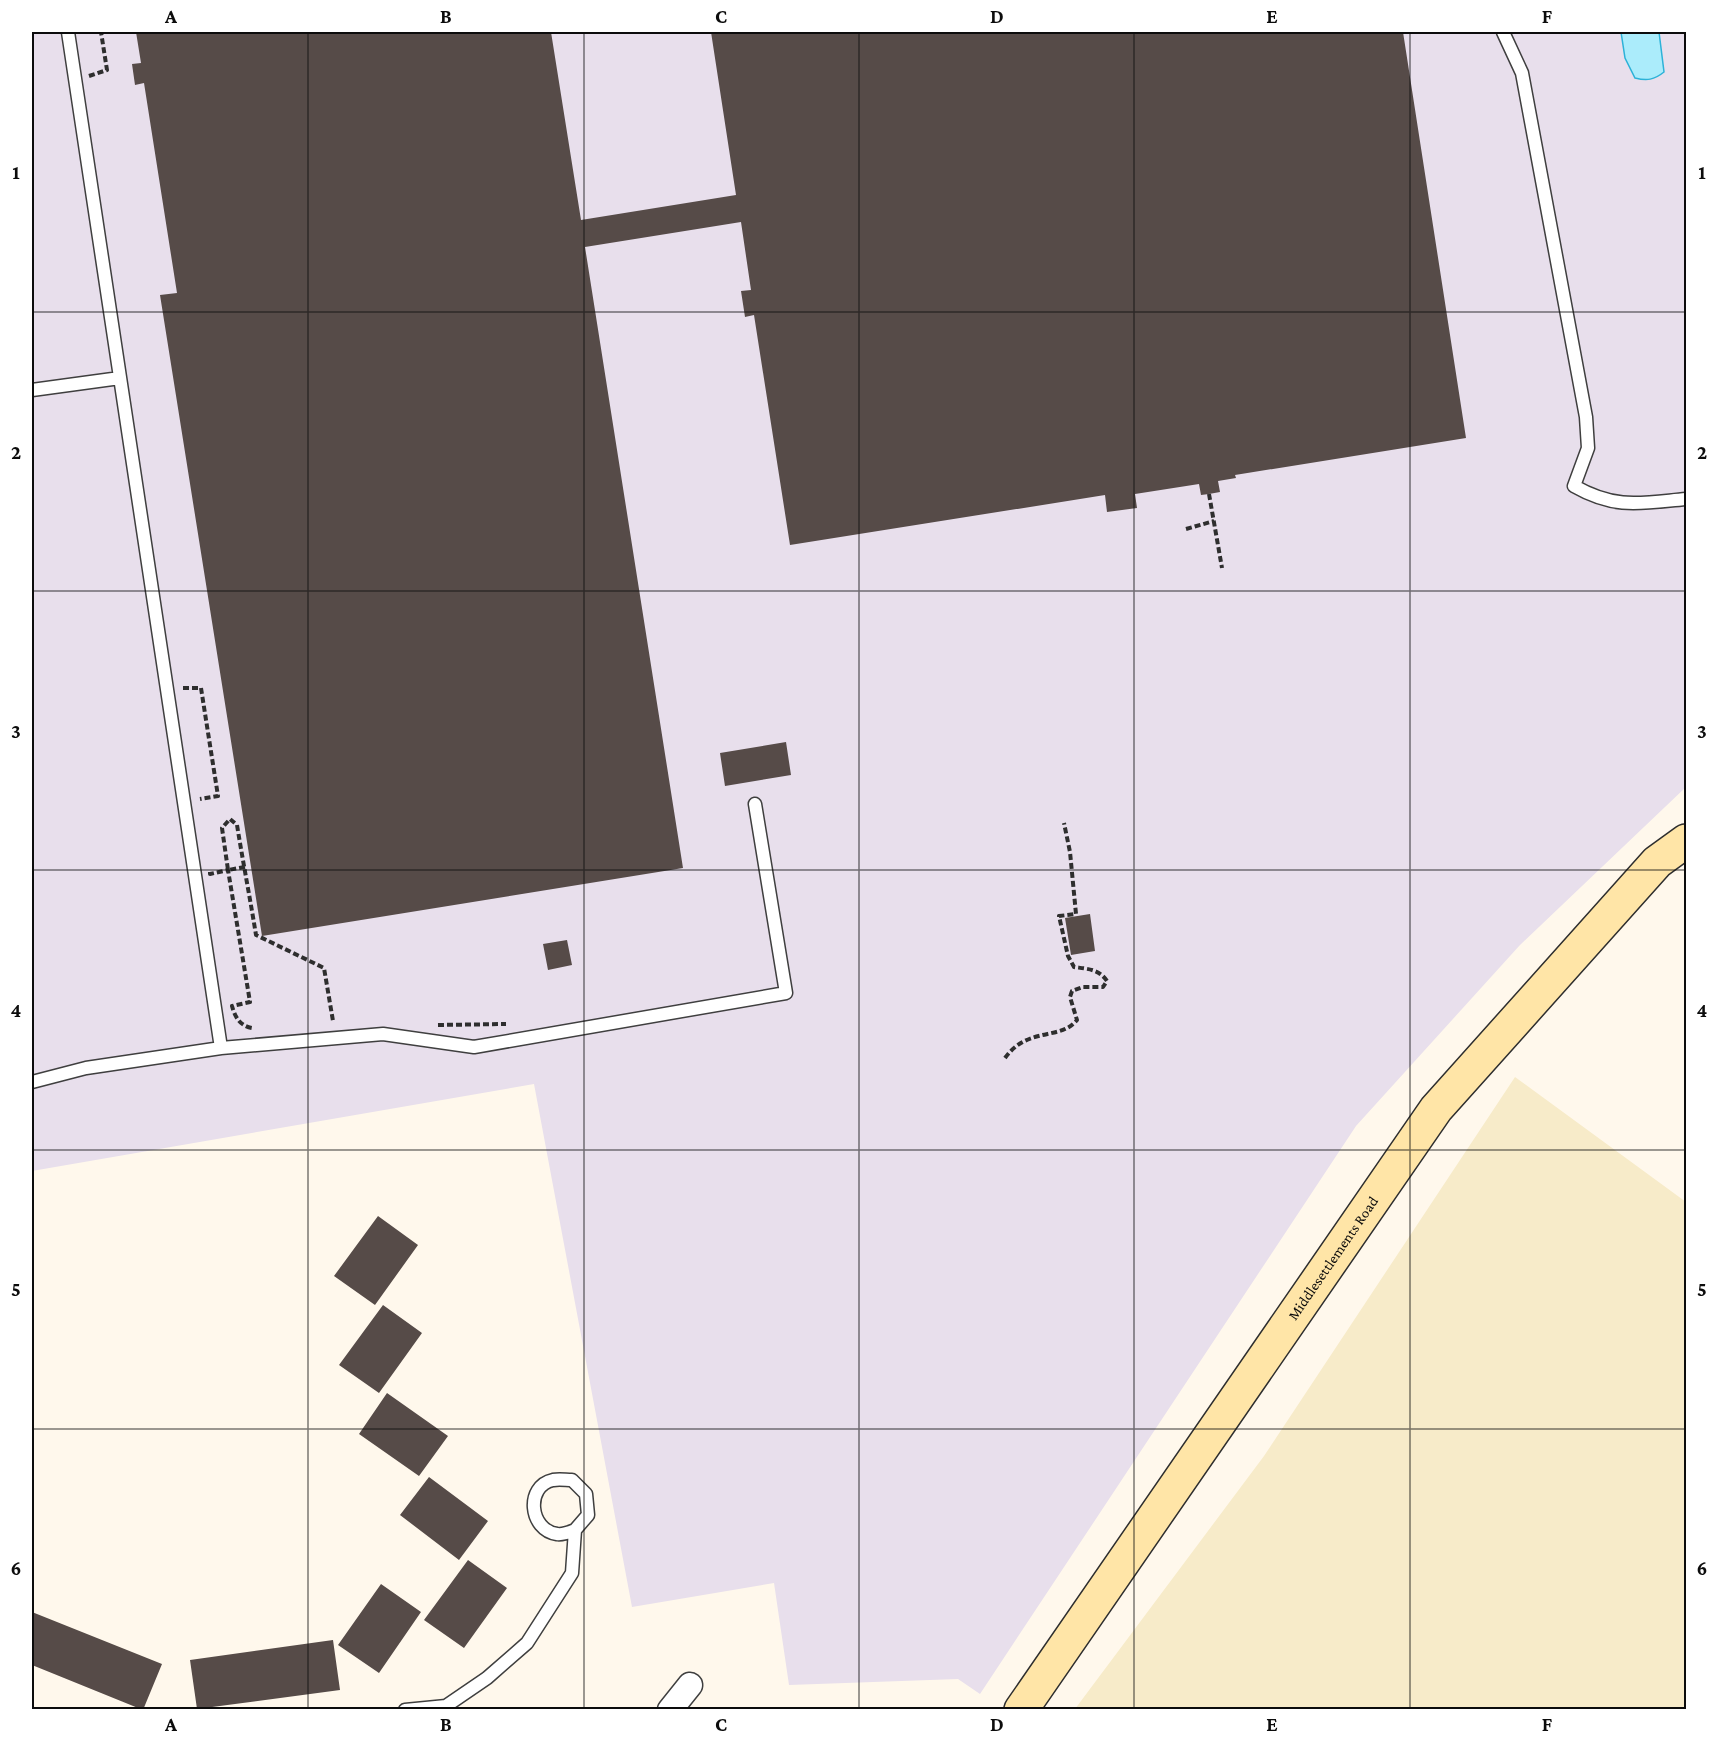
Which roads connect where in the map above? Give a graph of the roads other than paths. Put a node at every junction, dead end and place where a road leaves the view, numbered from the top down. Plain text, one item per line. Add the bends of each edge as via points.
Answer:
1 (68, 32) edge
2 (1503, 32) edge
3 (120, 378) junction
4 (32, 390) edge
5 (1686, 499) edge
6 (755, 804) dead end
7 (1686, 841) edge
8 (221, 1048) junction
9 (32, 1082) edge
10 (575, 1530) junction
11 (690, 1685) dead end
12 (405, 1710) edge
13 (670, 1710) edge
14 (1021, 1710) edge

1 - 3 lane
2 - 5 lane via 1522,73 1586,417 1588,448 1574,486 1595,498 1623,504
3 - 4 lane
3 - 8 lane
6 - 8 lane via 786,993 474,1047 383,1034
7 - 14 street, Middlesettlements Road via 1657,862 1436,1109
8 - 9 lane via 86,1068
10 - 10 lane via 588,1515 586,1494 572,1480 552,1480 537,1491 533,1509 536,1518 540,1526 557,1534
10 - 12 lane via 572,1573 527,1643 488,1678 446,1706
11 - 13 street

